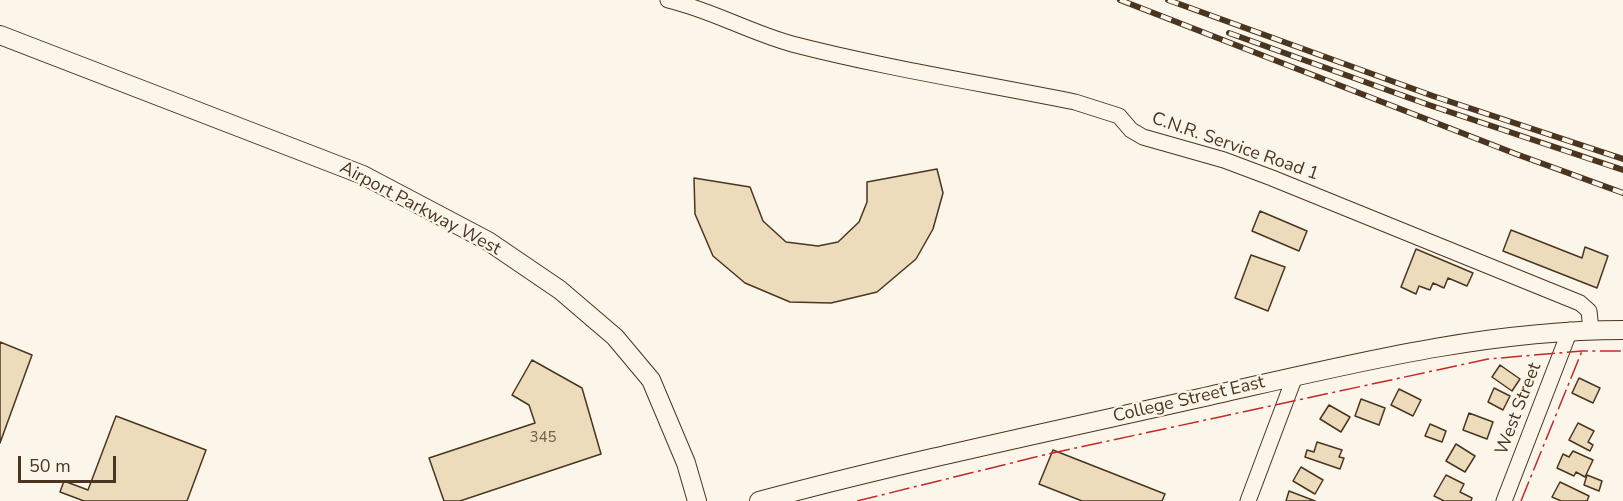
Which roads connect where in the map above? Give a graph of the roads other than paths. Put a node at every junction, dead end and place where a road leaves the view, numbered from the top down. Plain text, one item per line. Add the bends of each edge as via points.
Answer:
1 (668, 0) edge
2 (0, 35) edge
3 (1570, 330) junction
4 (1591, 330) junction
5 (1623, 330) edge
6 (1295, 376) junction
7 (697, 501) edge
8 (759, 501) edge
9 (1248, 501) edge
10 (1504, 501) edge

1 - 4 street, C.N.R. Service Road 1 via 793,44 1075,102 1119,116 1143,137 1214,156 1272,178 1580,303 1589,311
2 - 7 main road, Airport Parkway West via 363,175 488,242 560,290 615,337 651,380 686,463
3 - 4 main road, College Street East
3 - 6 main road, College Street East via 1478,339
3 - 10 street, West Street
4 - 5 main road, College Street East
6 - 8 main road, College Street East via 872,471
6 - 9 street

